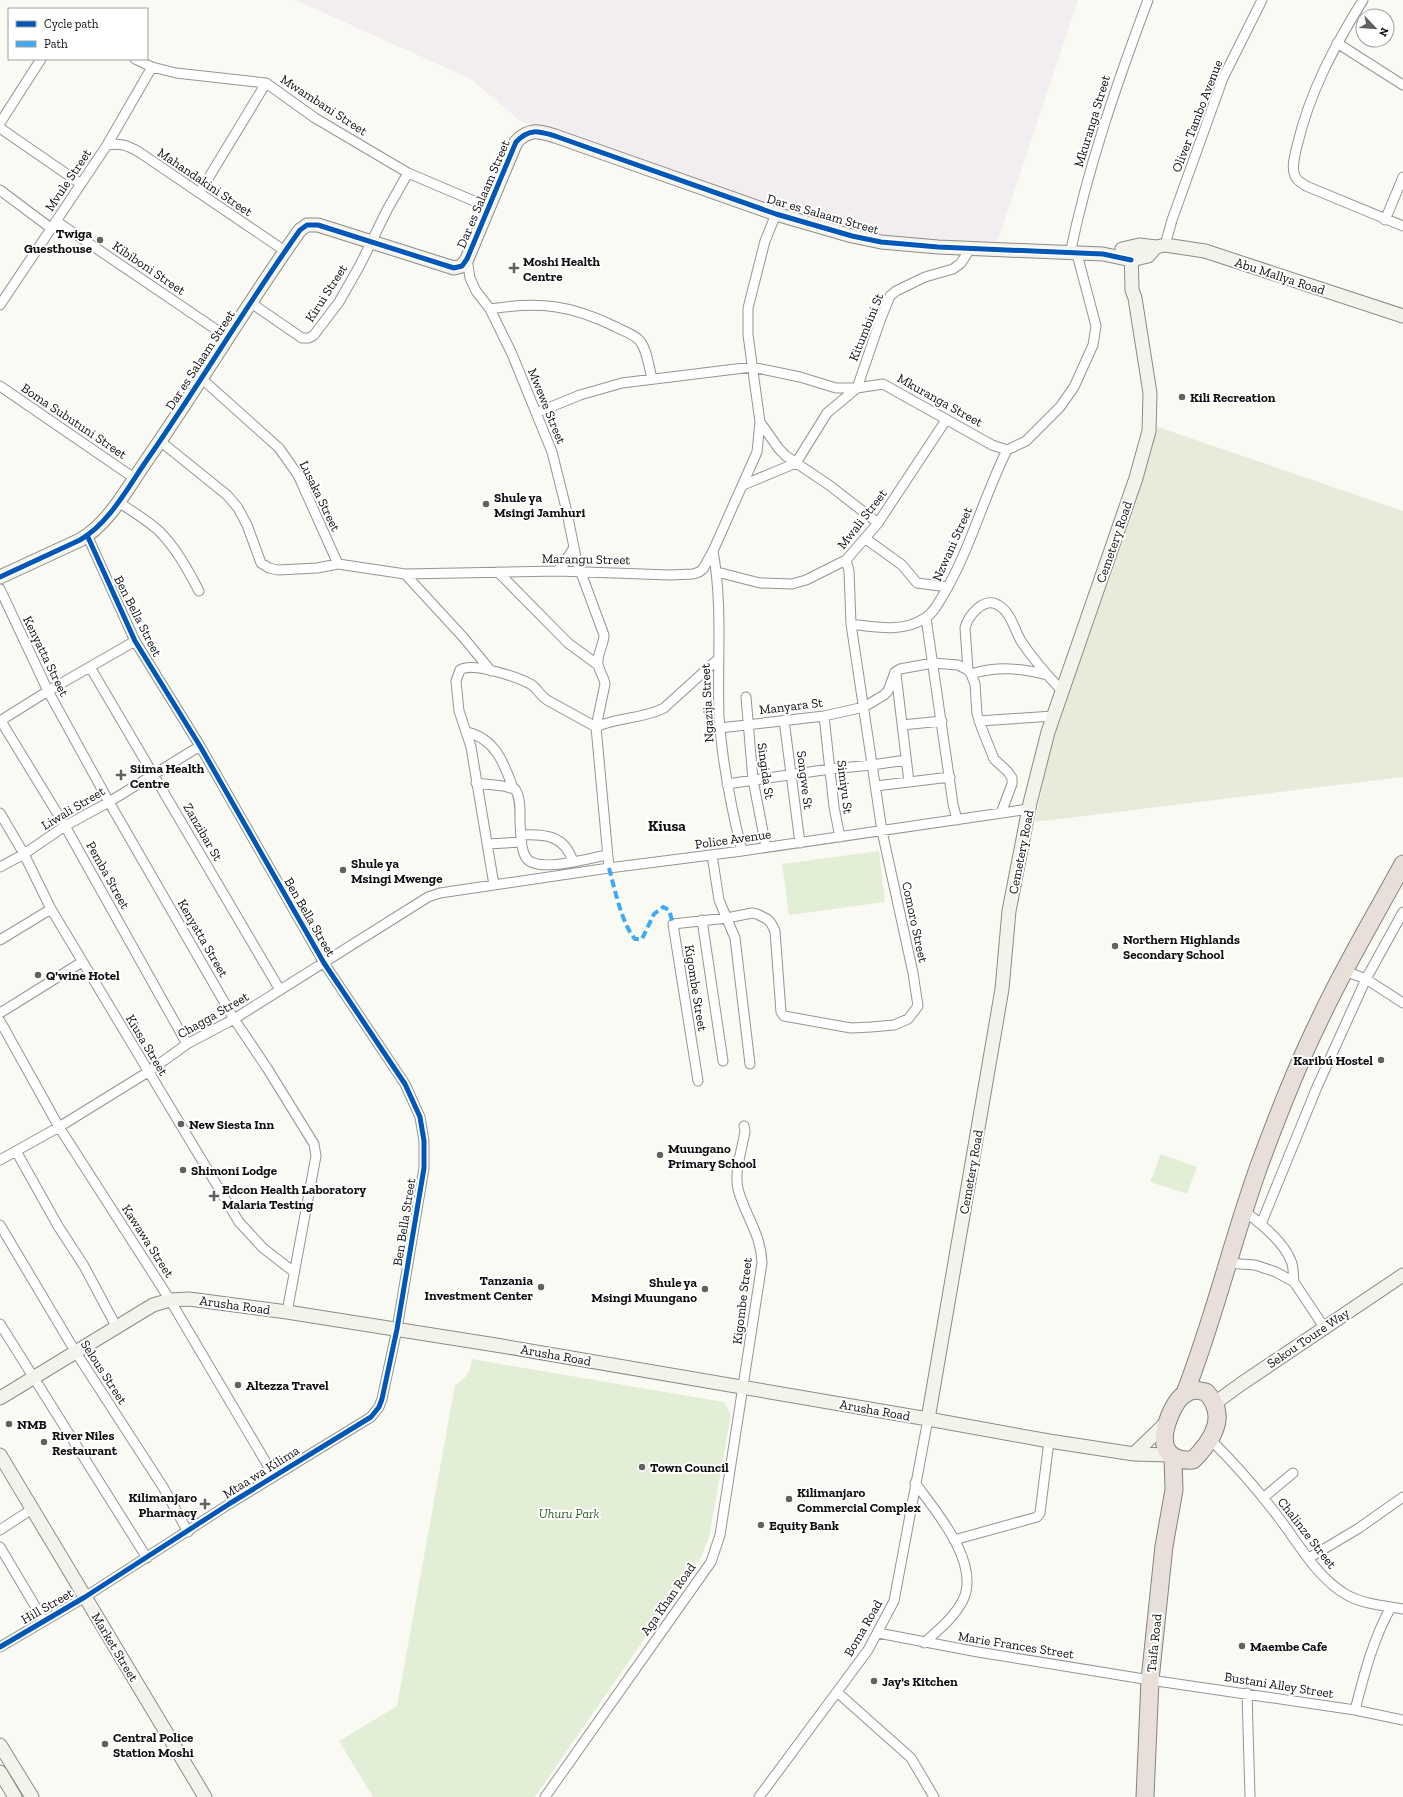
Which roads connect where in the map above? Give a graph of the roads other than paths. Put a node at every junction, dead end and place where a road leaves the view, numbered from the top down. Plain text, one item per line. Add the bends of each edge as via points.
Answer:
1 (1148, 0) edge
2 (1262, 0) edge
3 (1363, 0) edge
4 (1337, 43) junction
5 (40, 60) edge
6 (137, 60) edge
7 (152, 67) junction
8 (266, 83) junction
9 (1403, 85) edge
10 (0, 123) edge
11 (0, 128) edge
12 (107, 145) junction
13 (408, 173) junction
14 (1403, 177) edge
15 (81, 184) junction
16 (0, 190) edge
17 (200, 192) junction
18 (488, 207) junction
19 (776, 214) junction
20 (1386, 220) junction
21 (54, 225) junction
22 (1403, 226) edge
23 (371, 241) junction
24 (1160, 246) junction
25 (970, 249) junction
26 (286, 251) junction
27 (1135, 253) junction
28 (1074, 254) junction
29 (467, 259) junction
30 (251, 303) junction
31 (0, 305) edge
32 (490, 308) junction
33 (1403, 316) edge
34 (227, 337) junction
35 (752, 367) junction
36 (202, 379) junction
37 (652, 379) junction
38 (0, 386) edge
39 (857, 388) junction
40 (536, 413) junction
41 (946, 420) junction
42 (760, 422) junction
43 (160, 441) junction
44 (1007, 450) junction
45 (796, 463) junction
46 (134, 478) junction
47 (743, 484) junction
48 (118, 502) junction
49 (878, 523) junction
50 (83, 538) junction
51 (866, 539) junction
52 (573, 549) junction
53 (713, 551) junction
54 (846, 560) junction
55 (338, 564) junction
56 (558, 571) junction
57 (580, 571) junction
58 (498, 572) junction
59 (717, 572) junction
60 (405, 574) junction
61 (0, 577) edge
62 (948, 587) junction
63 (0, 589) edge
64 (199, 591) dead end
65 (926, 618) junction
66 (851, 624) junction
67 (135, 641) junction
68 (718, 659) junction
69 (933, 663) junction
70 (598, 665) junction
71 (90, 667) junction
72 (491, 671) junction
73 (895, 672) junction
74 (970, 672) junction
75 (1047, 675) junction
76 (48, 691) junction
77 (1062, 691) junction
78 (746, 697) dead end
79 (864, 707) junction
80 (824, 716) junction
81 (1053, 716) junction
82 (784, 720) junction
83 (1, 721) edge
84 (942, 721) junction
85 (979, 721) junction
86 (747, 725) junction
87 (902, 725) junction
88 (596, 727) junction
89 (720, 728) junction
90 (466, 732) junction
91 (200, 746) junction
92 (906, 760) junction
93 (872, 765) junction
94 (830, 769) junction
95 (153, 774) junction
96 (790, 775) junction
97 (950, 777) junction
98 (752, 780) junction
99 (909, 782) junction
100 (476, 783) junction
101 (728, 784) junction
102 (876, 786) junction
103 (513, 788) junction
104 (110, 802) junction
105 (1029, 809) junction
106 (1001, 813) junction
107 (0, 814) edge
108 (957, 820) junction
109 (66, 826) junction
110 (882, 830) junction
111 (840, 837) junction
112 (521, 839) junction
113 (800, 843) junction
114 (488, 844) junction
115 (766, 847) junction
116 (742, 851) junction
117 (24, 854) junction
118 (607, 855) junction
119 (712, 855) junction
120 (573, 862) junction
121 (1403, 864) edge
122 (0, 867) edge
123 (609, 868) junction
124 (494, 885) junction
125 (440, 893) joint
126 (51, 909) junction
127 (1403, 912) edge
128 (727, 918) junction
129 (702, 920) junction
130 (0, 940) edge
131 (82, 962) junction
132 (324, 963) junction
133 (1345, 971) junction
134 (1366, 979) junction
135 (280, 990) junction
136 (1403, 1003) edge
137 (0, 1013) edge
138 (234, 1019) junction
139 (0, 1021) edge
140 (188, 1044) junction
141 (723, 1061) dead end
142 (750, 1064) dead end
143 (148, 1072) junction
144 (698, 1081) dead end
145 (744, 1126) dead end
146 (59, 1127) junction
147 (16, 1151) junction
148 (0, 1160) edge
149 (1244, 1210) junction
150 (1261, 1224) junction
151 (0, 1225) edge
152 (1226, 1263) junction
153 (294, 1272) junction
154 (1403, 1275) edge
155 (1294, 1282) junction
156 (170, 1300) junction
157 (287, 1312) junction
158 (0, 1324) edge
159 (116, 1326) junction
160 (1324, 1327) junction
161 (397, 1329) junction
162 (75, 1351) junction
163 (1199, 1358) junction
164 (32, 1377) junction
165 (742, 1387) junction
166 (1185, 1393) junction
167 (0, 1398) edge
168 (1210, 1398) junction
169 (928, 1419) junction
170 (1168, 1421) junction
171 (1211, 1440) junction
172 (1049, 1441) junction
173 (1134, 1454) junction
174 (0, 1455) edge
175 (1172, 1456) junction
176 (1193, 1460) junction
177 (1293, 1473) dead end
178 (274, 1476) junction
179 (915, 1483) junction
180 (1174, 1490) junction
181 (1403, 1497) edge
182 (1263, 1498) junction
183 (32, 1509) junction
184 (0, 1530) edge
185 (188, 1532) junction
186 (954, 1540) junction
187 (0, 1547) edge
188 (147, 1558) junction
189 (1309, 1558) junction
190 (85, 1597) junction
191 (1391, 1607) junction
192 (1403, 1609) edge
193 (44, 1621) junction
194 (0, 1634) edge
195 (878, 1634) junction
196 (924, 1642) junction
197 (3, 1645) edge
198 (1150, 1680) junction
199 (837, 1692) junction
200 (1247, 1693) junction
201 (1355, 1710) junction
202 (1403, 1720) edge
203 (0, 1745) edge
204 (0, 1772) edge
205 (15, 1797) edge
206 (32, 1797) edge
207 (205, 1797) edge
208 (545, 1797) edge
209 (759, 1797) edge
210 (934, 1797) edge
211 (1145, 1797) edge
212 (1250, 1797) edge

1 - 28 street, Mkuranga Street via 1099,140 1079,212
2 - 24 street, Oliver Tambo Avenue via 1223,78 1172,220
3 - 4 street
4 - 9 street
4 - 20 street via 1314,91 1302,126 1295,157 1295,175 1306,186
5 - 10 street
6 - 7 street, Mwambani Street
7 - 8 street, Mwambani Street via 176,73
7 - 12 street, Mvule Street
8 - 13 street, Mwambani Street via 315,118
8 - 17 street
11 - 15 street
12 - 15 street, Mvule Street
12 - 17 street, Mahandakini Street via 126,145
13 - 18 street, Mwambani Street
13 - 23 street, Kirui Street
14 - 20 street
15 - 21 street, Mvule Street
16 - 21 street, Kibiboni Street
17 - 26 street, Mahandakini Street
18 - 19 main road, Dar es Salaam Street via 516,142 523,134 541,132
18 - 29 main road, Dar es Salaam Street
19 - 25 main road, Dar es Salaam Street via 881,242
19 - 35 street, Marangu Street via 763,248 748,308
20 - 22 street
21 - 31 street, Mvule Street
21 - 34 street, Kibiboni Street
23 - 26 main road, Dar es Salaam Street via 311,224 300,230
23 - 29 main road, Dar es Salaam Street via 454,268 462,266
23 - 30 street, Kirui Street via 339,302 314,335 302,338
24 - 27 main road via 1148,256
24 - 33 main road, Abu Mallya Road via 1205,251
25 - 28 main road, Dar es Salaam Street
25 - 39 street, Kitumbini St via 961,263 953,269 925,278 890,296
26 - 30 main road, Dar es Salaam Street
27 - 28 main road, Dar es Salaam Street
27 - 77 main road, Cemetery Road via 1132,290 1150,393 1149,431 1136,478
28 - 44 street, Mkuranga Street via 1096,326 1093,345 1074,387 1060,407 1026,441
29 - 32 street, Mwewe Street via 470,278 476,291
30 - 34 main road, Dar es Salaam Street
32 - 37 street via 510,305 558,306 603,321 638,339 644,350
32 - 40 street, Mwewe Street
34 - 36 main road, Dar es Salaam Street
35 - 37 street, Mkuranga Street
35 - 39 street, Mkuranga Street via 836,388
35 - 42 street, Marangu Street
36 - 43 main road, Dar es Salaam Street
36 - 55 street, Lusaka Street via 279,448 298,475
37 - 40 street, Mkuranga Street via 602,388
38 - 46 street, Boma Subutuni Street
39 - 41 street, Mkuranga Street via 883,384
39 - 45 street via 827,413
40 - 52 street, Mwewe Street via 552,452
41 - 44 street, Mkuranga Street via 992,445
41 - 49 street, Mwali Street
42 - 45 street via 779,449
42 - 47 street, Marangu Street via 757,452
43 - 46 main road, Dar es Salaam Street
43 - 55 street, Marangu Street via 232,501 247,525 258,556 266,566 278,570
44 - 62 street, Nzwani Street via 959,567
45 - 47 street
45 - 49 street
46 - 48 main road, Dar es Salaam Street
47 - 53 street, Marangu Street
48 - 50 main road, Dar es Salaam Street via 101,523
48 - 64 street via 158,530 180,559
49 - 51 street, Mwali Street
50 - 61 main road, Dar es Salaam Street
50 - 67 street, Ben Bella Street
51 - 54 street, Mwali Street
51 - 62 street via 897,561 917,583
52 - 56 street
52 - 57 street, Mwewe Street
53 - 57 street, Marangu Street via 703,569 694,574
53 - 59 street, Ngazija Street
54 - 59 street, Mwali Street via 806,580 792,584 760,583
54 - 66 street, Comoro Street via 849,571
55 - 60 street, Marangu Street
56 - 57 street, Marangu Street
56 - 58 street, Marangu Street
57 - 70 street, Mwewe Street via 604,635
58 - 60 street, Marangu Street
58 - 70 street via 568,644
59 - 68 street, Ngazija Street
60 - 72 street
62 - 65 street, Nzwani Street
63 - 76 street, Kenyatta Street
65 - 66 street via 899,627
65 - 69 street
66 - 79 street, Comoro Street
67 - 71 street
67 - 91 street, Ben Bella Street
68 - 88 street via 657,712 617,719
68 - 89 street, Ngazija Street
69 - 73 street via 905,667
69 - 74 street via 958,665
69 - 84 street
70 - 88 street via 605,684
71 - 76 street
71 - 95 street, Zanzibar St
72 - 88 street via 528,683 547,700
72 - 90 street via 464,667 457,675 459,711
73 - 79 street via 888,691
73 - 87 street
74 - 75 street via 1009,668
74 - 75 street via 965,628 967,622 974,612 984,605 993,603 1004,610 1020,640
74 - 85 street via 975,684
75 - 77 street
76 - 83 street
76 - 104 street, Kenyatta Street
77 - 81 main road, Cemetery Road
78 - 86 street, Singida St
79 - 80 street, Manyara St
79 - 93 street, Comoro Street
80 - 82 street, Manyara St
80 - 94 street, Simiyu St
81 - 85 street
81 - 105 main road, Cemetery Road
82 - 86 street, Manyara St
82 - 96 street, Songwe St
83 - 109 street, Pemba Street
84 - 87 street
84 - 97 street
85 - 106 street via 992,754 1012,778
86 - 89 street, Manyara St
86 - 98 street, Singida St
87 - 92 street
88 - 118 street
89 - 101 street, Ngazija Street
90 - 100 street via 471,747
90 - 103 street via 490,743
91 - 95 street, Liwali Street
91 - 132 street, Ben Bella Street
92 - 93 street
92 - 99 street
93 - 94 street
93 - 102 street, Comoro Street
94 - 96 street
94 - 111 street, Simiyu St
95 - 104 street, Liwali Street
95 - 135 street, Zanzibar St
96 - 98 street
96 - 113 street, Songwe St
97 - 99 street
97 - 108 street
98 - 101 street
98 - 115 street, Singida St
99 - 102 street
100 - 103 street
100 - 114 street
101 - 116 street, Ngazija Street via 732,813
102 - 110 street, Comoro Street
103 - 112 street via 518,798
104 - 109 street, Liwali Street
104 - 138 street, Kenyatta Street
105 - 106 street, Police Avenue
105 - 169 main road, Cemetery Road via 1009,911 1002,989
106 - 108 street, Police Avenue
107 - 117 street, Kiusa Street
108 - 110 street, Police Avenue
109 - 117 street, Liwali Street
109 - 140 street, Pemba Street
110 - 111 street, Police Avenue
110 - 128 street, Comoro Street via 917,996 918,1006 908,1020 894,1025 851,1028 784,1016 781,1012 775,931 771,923 762,916 752,913
111 - 113 street, Police Avenue
112 - 114 street
112 - 120 street via 539,835 553,838 569,850
112 - 120 street via 524,855 530,862
113 - 115 street, Police Avenue
114 - 124 street
115 - 116 street, Police Avenue
116 - 119 street, Police Avenue
117 - 122 street, Liwali Street
117 - 126 street, Kiusa Street
118 - 120 street
118 - 123 street
119 - 123 street, Police Avenue
119 - 128 street via 719,900
121 - 133 highway
123 - 124 street, Police Avenue
124 - 125 street, Police Avenue
125 - 132 street, Chagga Street via 418,902
126 - 130 street
126 - 131 street, Kiusa Street
127 - 134 street
128 - 129 street
128 - 142 street via 735,942
129 - 141 street
129 - 144 street, Kigombe Street via 673,924
131 - 137 street
131 - 143 street, Kiusa Street
132 - 135 street, Chagga Street
132 - 161 street, Ben Bella Street via 405,1084 420,1117 424,1141 424,1168
133 - 134 street
133 - 149 highway via 1299,1066
134 - 136 street
134 - 150 street via 1317,1087
135 - 138 street, Chagga Street
138 - 140 street, Chagga Street
138 - 153 street, Kenyatta Street via 314,1144 316,1156
139 - 146 street, Kawawa Street
140 - 143 street, Chagga Street
143 - 146 street, Chagga Street
143 - 153 street, Kiusa Street via 242,1227 263,1248
145 - 165 street, Kigombe Street via 737,1182 759,1239 762,1263
146 - 147 street, Chagga Street
146 - 156 street, Kawawa Street
147 - 148 street, Chagga Street
147 - 159 street
149 - 150 street
149 - 152 highway
150 - 155 street via 1288,1255 1292,1263
151 - 162 street, Selous Street
152 - 155 street via 1255,1265
152 - 163 highway
153 - 157 street, Kenyatta Street
154 - 160 main road, Sekou Toure Way
155 - 160 street
156 - 157 main road, Arusha Road via 198,1300
156 - 159 main road, Arusha Road via 153,1305
156 - 178 street, Kawawa Street
157 - 161 main road, Arusha Road
158 - 164 street
159 - 162 main road, Arusha Road
160 - 168 main road, Sekou Toure Way
161 - 165 main road, Arusha Road
161 - 178 street, Mtaa wa Kilima via 382,1399 371,1417
162 - 164 main road, Arusha Road
162 - 185 street, Selous Street via 141,1452
163 - 166 highway
163 - 168 highway
164 - 167 main road, Arusha Road
164 - 188 street
165 - 169 main road, Arusha Road
165 - 208 street, Aga Khan Road via 720,1535 711,1562
166 - 168 highway via 1196,1390
166 - 170 highway via 1173,1408
168 - 171 highway via 1217,1418
169 - 172 main road, Arusha Road
169 - 179 street, Boma Road
170 - 173 main road
170 - 175 highway via 1164,1445
171 - 176 highway
171 - 182 street, Chalinze Street
172 - 173 main road, Arusha Road
172 - 186 street via 1040,1513 1037,1517
173 - 175 main road, Arusha Road
174 - 183 main road, Market Street
175 - 176 highway via 1183,1461
175 - 180 highway, Taifa Road
176 - 180 highway, Taifa Road
177 - 182 street
178 - 185 street, Mtaa wa Kilima
179 - 186 street
179 - 195 street, Boma Road via 894,1601
180 - 198 highway, Taifa Road via 1164,1546
181 - 189 street via 1359,1528
182 - 189 street, Chalinze Street
183 - 184 street
183 - 190 main road, Market Street
185 - 188 street, Mtaa wa Kilima
186 - 196 street via 966,1574 963,1599 945,1624
187 - 193 street
188 - 190 street, Mtaa wa Kilima
189 - 191 street, Chalinze Street via 1323,1576 1346,1595
190 - 193 street, Hill Street
190 - 207 main road, Market Street
191 - 192 street, Chalinze Street
191 - 201 street via 1374,1644
193 - 197 street, Hill Street
194 - 197 street
195 - 196 street, Marie Frances Street
195 - 199 street, Boma Road
196 - 198 street, Marie Frances Street
198 - 200 street, Bustani Alley Street
198 - 211 highway, Taifa Road
199 - 209 street, Boma Road
199 - 210 street via 911,1758
200 - 201 street, Bustani Alley Street
200 - 212 street
201 - 202 street, Bustani Alley Street
203 - 206 main road
204 - 205 main road

